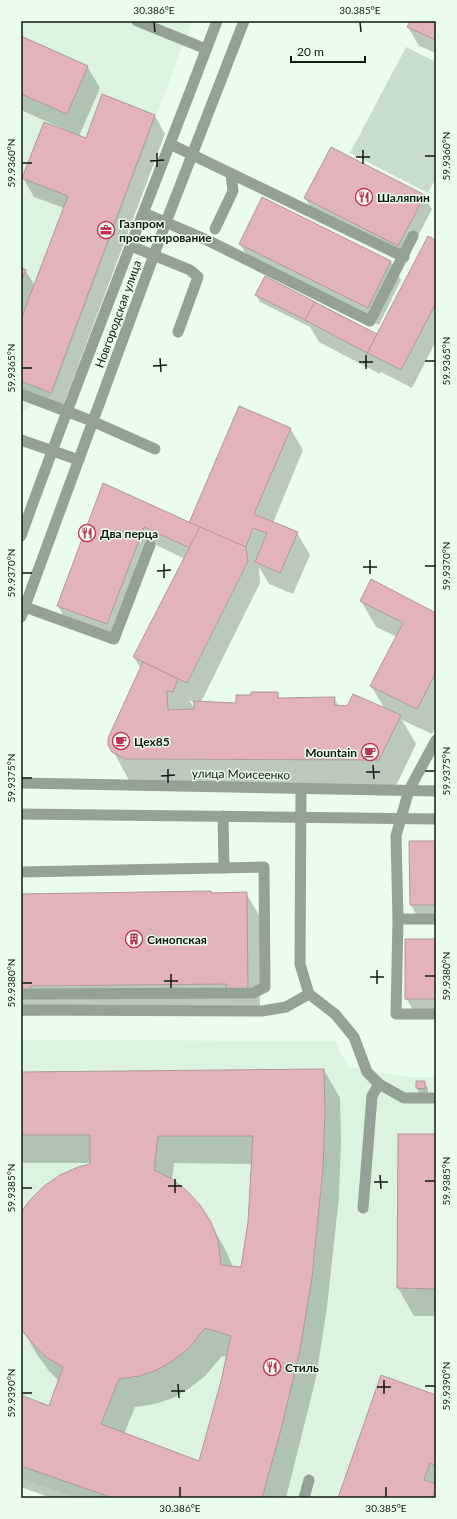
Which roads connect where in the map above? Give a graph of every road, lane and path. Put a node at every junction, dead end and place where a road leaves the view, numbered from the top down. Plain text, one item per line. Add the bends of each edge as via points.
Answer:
1 (137, 21) edge
2 (217, 21) edge
3 (244, 21) edge
4 (206, 49) junction
5 (170, 144) junction
6 (192, 154) junction
7 (231, 174) junction
8 (144, 213) junction
9 (166, 222) junction
10 (215, 229) dead end
11 (414, 236) dead end
12 (131, 246) junction
13 (154, 254) junction
14 (404, 257) junction
15 (178, 332) dead end
16 (21, 394) edge
17 (66, 411) junction
18 (92, 421) junction
19 (21, 440) edge
20 (155, 449) dead end
21 (52, 450) junction
22 (79, 460) junction
23 (21, 536) edge
24 (150, 545) dead end
25 (23, 612) edge
26 (436, 740) edge
27 (21, 784) edge
28 (301, 788) junction
29 (409, 790) junction
30 (436, 791) edge
31 (21, 814) edge
32 (223, 816) junction
33 (300, 817) junction
34 (401, 818) junction
35 (436, 819) edge
36 (224, 868) junction
37 (21, 872) edge
38 (398, 919) junction
39 (436, 919) edge
40 (21, 994) edge
41 (309, 994) junction
42 (21, 1010) edge
43 (436, 1014) edge
44 (379, 1084) junction
45 (436, 1098) edge
46 (362, 1208) dead end
47 (309, 1480) dead end
48 (304, 1498) edge

1 - 4 street
2 - 4 street, Новгородская улица
3 - 6 street, Новгородская улица
4 - 5 street, Новгородская улица
5 - 6 street
5 - 8 street, Новгородская улица
6 - 7 street
6 - 9 street, Новгородская улица
7 - 10 street via 233,191
7 - 14 street
8 - 9 street
8 - 12 street, Новгородская улица
9 - 13 street, Новгородская улица
9 - 14 street via 370,321
11 - 14 street
12 - 13 street
12 - 17 street, Новгородская улица
13 - 15 street via 190,270 198,278
13 - 18 street, Новгородская улица
16 - 17 street
17 - 18 street
17 - 21 street, Новгородская улица
18 - 20 street
18 - 22 street, Новгородская улица
19 - 21 street
21 - 22 street
21 - 23 street, Новгородская улица
22 - 25 street, Новгородская улица
24 - 25 street via 114,639
26 - 29 street
27 - 28 street, улица Моисеенко
28 - 29 street, улица Моисеенко
28 - 33 street
29 - 30 street, улица Моисеенко
29 - 34 street
31 - 32 street
32 - 33 street
32 - 36 street
33 - 34 street
33 - 41 street via 300,964
34 - 35 street
34 - 38 street via 396,836
36 - 37 street
36 - 40 street via 264,867 265,987 253,993
38 - 39 street
38 - 43 street via 396,1014
41 - 42 street via 286,1007 262,1012
41 - 44 street via 335,1014 354,1036 367,1072
44 - 45 street via 404,1098
44 - 46 street via 372,1096
47 - 48 street

